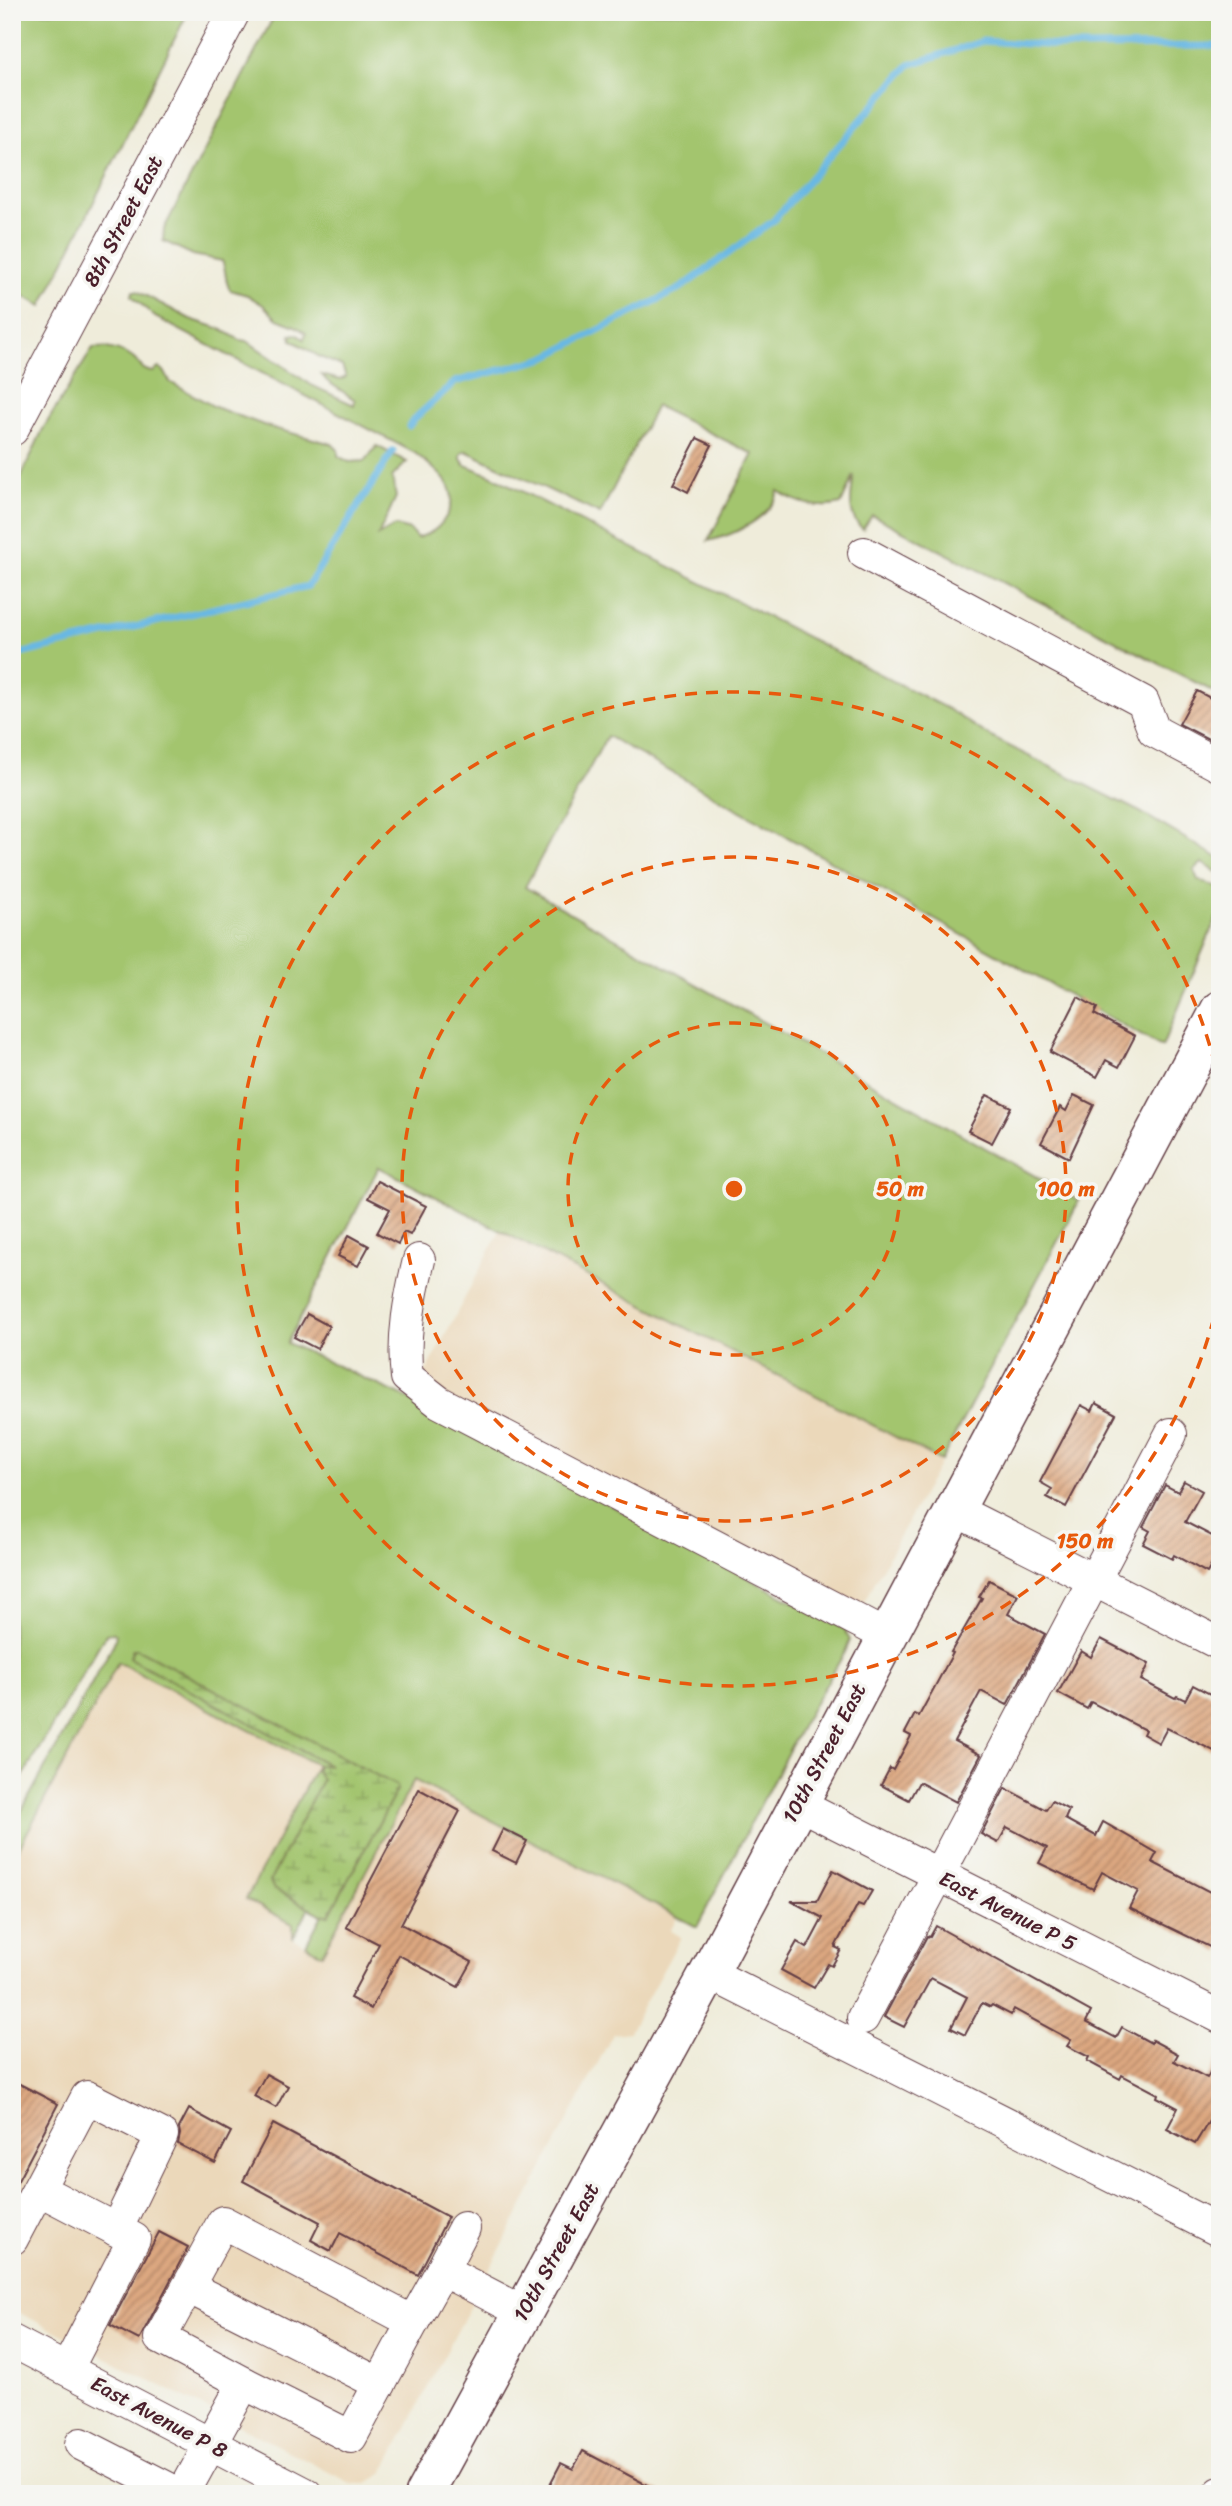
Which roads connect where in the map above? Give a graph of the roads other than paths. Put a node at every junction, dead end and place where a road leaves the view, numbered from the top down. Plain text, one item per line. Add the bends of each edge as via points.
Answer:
1 (234, 12) edge
2 (12, 430) edge
3 (864, 553) dead end
4 (1220, 766) edge
5 (1220, 1010) edge
6 (419, 1260) dead end
7 (1171, 1434) dead end
8 (955, 1510) junction
9 (1094, 1581) junction
10 (887, 1636) junction
11 (1220, 1644) edge
12 (797, 1803) junction
13 (939, 1876) junction
14 (709, 1973) junction
15 (1220, 2017) edge
16 (863, 2018) dead end
17 (40, 2190) junction
18 (464, 2228) dead end
19 (116, 2230) junction
20 (1220, 2231) edge
21 (12, 2239) edge
22 (442, 2270) junction
23 (188, 2287) junction
24 (523, 2312) junction
25 (413, 2322) junction
26 (12, 2341) edge
27 (67, 2369) junction
28 (244, 2383) junction
29 (380, 2384) junction
30 (211, 2443) junction
31 (81, 2444) dead end
32 (181, 2494) edge
33 (306, 2494) edge
34 (425, 2494) edge

1 - 2 street, 8th Street East
3 - 4 street via 1143,702 1154,731
5 - 8 main road, 10th Street East
6 - 10 street via 409,1301 407,1377 439,1402
7 - 9 street
8 - 9 street
8 - 10 main road, 10th Street East
9 - 11 street
9 - 13 street
10 - 12 main road, 10th Street East
12 - 13 street, East Avenue P 5
12 - 14 main road, 10th Street East
13 - 15 street, East Avenue P 5
13 - 16 street
14 - 20 street
14 - 24 main road, 10th Street East
17 - 19 street
17 - 19 street via 87,2097 162,2135
17 - 21 street
18 - 22 street
19 - 27 street via 134,2239
22 - 24 street
22 - 25 street
23 - 25 street via 223,2222
23 - 28 street via 160,2338
23 - 29 street
24 - 34 main road, 10th Street East
25 - 29 street
26 - 27 street, East Avenue P 8
27 - 30 street, East Avenue P 8
28 - 29 street via 351,2437
28 - 30 street
30 - 32 street
30 - 33 street, East Avenue P 8
31 - 32 street

